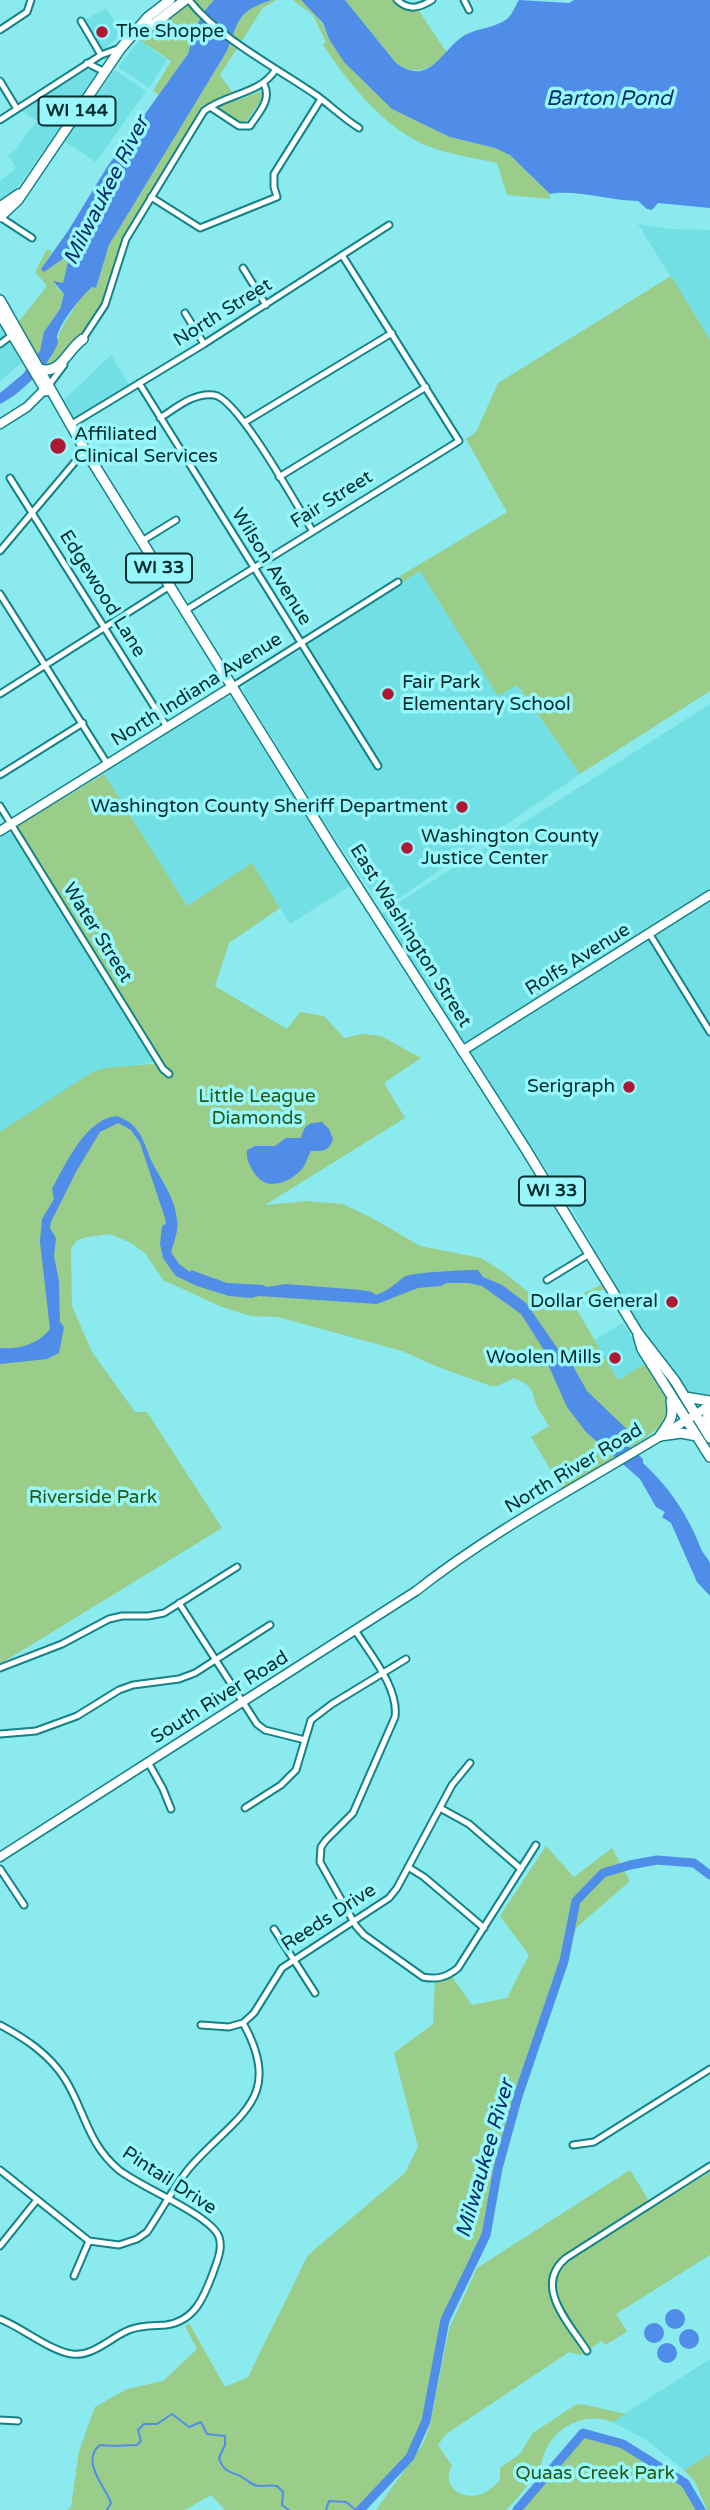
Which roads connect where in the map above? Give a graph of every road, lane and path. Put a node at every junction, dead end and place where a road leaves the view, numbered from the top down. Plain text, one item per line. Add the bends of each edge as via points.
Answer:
1 (170, 0) edge
2 (187, 0) edge
3 (397, 0) edge
4 (432, 0) edge
5 (464, 0) edge
6 (31, 3) edge
7 (470, 10) dead end
8 (81, 21) dead end
9 (0, 30) edge
10 (134, 34) junction
11 (121, 48) junction
12 (101, 55) junction
13 (87, 63) junction
14 (276, 69) junction
15 (103, 71) junction
16 (0, 81) edge
17 (264, 84) junction
18 (321, 99) junction
19 (210, 107) junction
20 (17, 108) junction
21 (0, 120) edge
22 (359, 128) dead end
23 (23, 191) junction
24 (151, 197) junction
25 (0, 207) edge
26 (0, 217) edge
27 (389, 225) dead end
28 (32, 238) dead end
29 (342, 255) junction
30 (243, 268) dead end
31 (0, 300) edge
32 (266, 305) junction
33 (185, 313) dead end
34 (0, 314) edge
35 (392, 333) junction
36 (12, 335) junction
37 (83, 339) junction
38 (0, 344) edge
39 (204, 344) junction
40 (23, 347) junction
41 (40, 372) junction
42 (139, 383) junction
43 (47, 387) junction
44 (426, 387) junction
45 (160, 418) junction
46 (245, 422) junction
47 (0, 424) edge
48 (72, 424) junction
49 (85, 450) junction
50 (279, 477) junction
51 (10, 478) dead end
52 (33, 513) junction
53 (176, 520) dead end
54 (312, 530) junction
55 (142, 541) junction
56 (0, 551) edge
57 (253, 568) junction
58 (398, 582) dead end
59 (170, 586) junction
60 (0, 594) edge
61 (186, 610) junction
62 (105, 627) junction
63 (301, 643) junction
64 (45, 665) junction
65 (233, 686) junction
66 (0, 694) edge
67 (83, 723) junction
68 (167, 727) junction
69 (108, 765) junction
70 (378, 766) dead end
71 (0, 775) edge
72 (0, 806) edge
73 (11, 824) junction
74 (0, 831) edge
75 (710, 895) edge
76 (649, 933) junction
77 (710, 1032) edge
78 (462, 1051) junction
79 (169, 1074) dead end
80 (591, 1253) junction
81 (547, 1280) dead end
82 (638, 1334) junction
83 (671, 1395) junction
84 (685, 1397) junction
85 (710, 1405) edge
86 (691, 1417) junction
87 (660, 1436) junction
88 (697, 1436) junction
89 (709, 1437) edge
90 (710, 1457) edge
91 (454, 1560) joint
92 (237, 1567) dead end
93 (180, 1603) junction
94 (270, 1625) dead end
95 (355, 1630) junction
96 (406, 1659) dead end
97 (217, 1660) junction
98 (0, 1668) edge
99 (382, 1675) junction
100 (243, 1703) junction
101 (0, 1734) edge
102 (305, 1740) junction
103 (148, 1762) junction
104 (470, 1763) dead end
105 (245, 1808) dead end
106 (440, 1808) junction
107 (171, 1809) dead end
108 (537, 1845) dead end
109 (0, 1857) edge
110 (408, 1867) junction
111 (0, 1868) edge
112 (521, 1869) junction
113 (24, 1905) dead end
114 (353, 1921) junction
115 (484, 1928) junction
116 (274, 1929) dead end
117 (293, 1959) junction
118 (314, 1993) dead end
119 (243, 2023) junction
120 (0, 2025) edge
121 (201, 2025) dead end
122 (710, 2069) edge
123 (573, 2145) dead end
124 (710, 2166) edge
125 (0, 2170) edge
126 (169, 2200) junction
127 (36, 2202) junction
128 (89, 2241) junction
129 (0, 2246) edge
130 (74, 2276) dead end
131 (0, 2319) edge
132 (587, 2351) dead end
133 (0, 2420) edge
134 (18, 2421) dead end

1 - 10 main road, WI 144
2 - 10 main road, WI 144
2 - 14 street via 237,44
3 - 4 street via 412,8
5 - 7 street
6 - 9 street via 27,12
8 - 12 street
10 - 11 main road, WI 144
11 - 12 street
11 - 15 main road, WI 144
12 - 13 street
13 - 15 street
13 - 20 street
14 - 17 street
14 - 18 street
15 - 23 main road, WI 144
16 - 20 street
17 - 19 street
17 - 19 street via 268,98 250,126 239,126
18 - 22 street
18 - 24 street via 274,174 277,197 200,228
19 - 24 street
20 - 21 street
23 - 25 main road, WI 144
23 - 26 main road, WI 144
24 - 37 street via 126,239 108,296
26 - 28 street
27 - 29 street, North Street
29 - 32 street, North Street
29 - 35 street
30 - 32 street
31 - 40 main road, WI 33
32 - 39 street, North Street
33 - 39 street
34 - 36 main road, WI 33
35 - 44 street
35 - 46 street
36 - 38 street
36 - 40 main road, WI 33
37 - 41 main road via 55,369
37 - 43 street
39 - 42 street, North Street
40 - 41 main road, WI 33
41 - 43 main road, East Washington Street / WI 33
42 - 45 street, Wilson Avenue
42 - 48 street, North Street
43 - 47 street
43 - 48 main road, East Washington Street / WI 33
43 - 49 main road, East Washington Street / WI 33 via 67,427
44 - 50 street
44 - 54 street, Fair Street via 459,441
45 - 46 street via 204,394 218,395 230,403
45 - 57 street, Wilson Avenue
46 - 50 street
48 - 49 main road, East Washington Street / WI 33
49 - 52 street
49 - 55 main road, East Washington Street / WI 33
50 - 54 street
51 - 52 street, Edgewood Lane
52 - 56 street
52 - 62 street, Edgewood Lane
53 - 55 street
54 - 57 street, Fair Street
55 - 59 main road, East Washington Street / WI 33
57 - 61 street, Fair Street
57 - 63 street, Wilson Avenue
58 - 63 street, North Indiana Avenue
59 - 61 main road, East Washington Street / WI 33
59 - 62 street
60 - 64 street
61 - 65 main road, East Washington Street / WI 33
62 - 64 street
62 - 68 street, Edgewood Lane
63 - 65 street, North Indiana Avenue
63 - 70 street, Wilson Avenue
64 - 66 street
64 - 67 street
65 - 68 street, North Indiana Avenue
65 - 78 main road, East Washington Street / WI 33
67 - 69 street
67 - 71 street
68 - 69 street, North Indiana Avenue
69 - 73 street, North Indiana Avenue
72 - 73 street, Water Street
73 - 74 street, North Indiana Avenue
73 - 79 street, Water Street
75 - 76 street, Rolfs Avenue
76 - 77 street
76 - 78 street, Rolfs Avenue
78 - 80 main road, East Washington Street / WI 33
80 - 81 street
80 - 82 main road, East Washington Street / WI 33
82 - 83 main road, East Washington Street / WI 33 via 642,1349
82 - 84 main road, East Washington Street / WI 33
83 - 86 main road, East Washington Street / WI 33
83 - 87 main road via 673,1414
84 - 85 main road
84 - 86 main road, East Washington Street / WI 33
85 - 86 street, North River Road
85 - 89 main road
86 - 87 street, North River Road
86 - 88 main road, East Washington Street / WI 33
86 - 89 main road, East Washington Street / WI 33
87 - 88 main road
87 - 91 street, North River Road
88 - 90 main road, East Washington Street / WI 33
91 - 95 street, South River Road
92 - 93 street
93 - 97 street
93 - 98 street via 148,1616 108,1619 62,1644
94 - 97 street
95 - 99 street
95 - 100 street, South River Road
96 - 99 street
97 - 100 street
97 - 101 street via 179,1679 119,1690 57,1725
99 - 102 street via 311,1720
99 - 114 street via 393,1693 395,1717 354,1813 326,1840 319,1855
100 - 102 street via 265,1730
100 - 103 street, South River Road
102 - 105 street via 296,1770
103 - 107 street
103 - 109 street, South River Road
104 - 106 street, Reeds Drive
106 - 110 street, Reeds Drive
106 - 112 street via 470,1824
108 - 112 street
110 - 114 street, Reeds Drive via 389,1898
110 - 115 street
111 - 113 street
112 - 115 street
114 - 115 street via 364,1935 423,1977 435,1979 458,1968
114 - 117 street, Reeds Drive
116 - 117 street
117 - 118 street
117 - 119 street, Reeds Drive via 275,1976
119 - 121 street
119 - 126 street via 258,2054 257,2095 191,2166
120 - 126 street, Pintail Drive via 45,2054 65,2079 104,2156
122 - 123 street via 594,2142
124 - 132 street via 566,2258 555,2270 553,2298
125 - 127 street
126 - 128 street via 137,2239 119,2245
126 - 131 street, Pintail Drive via 210,2223 219,2236 220,2250 204,2298 184,2319 133,2328 84,2354 72,2354
127 - 128 street
127 - 129 street
128 - 130 street
133 - 134 street

